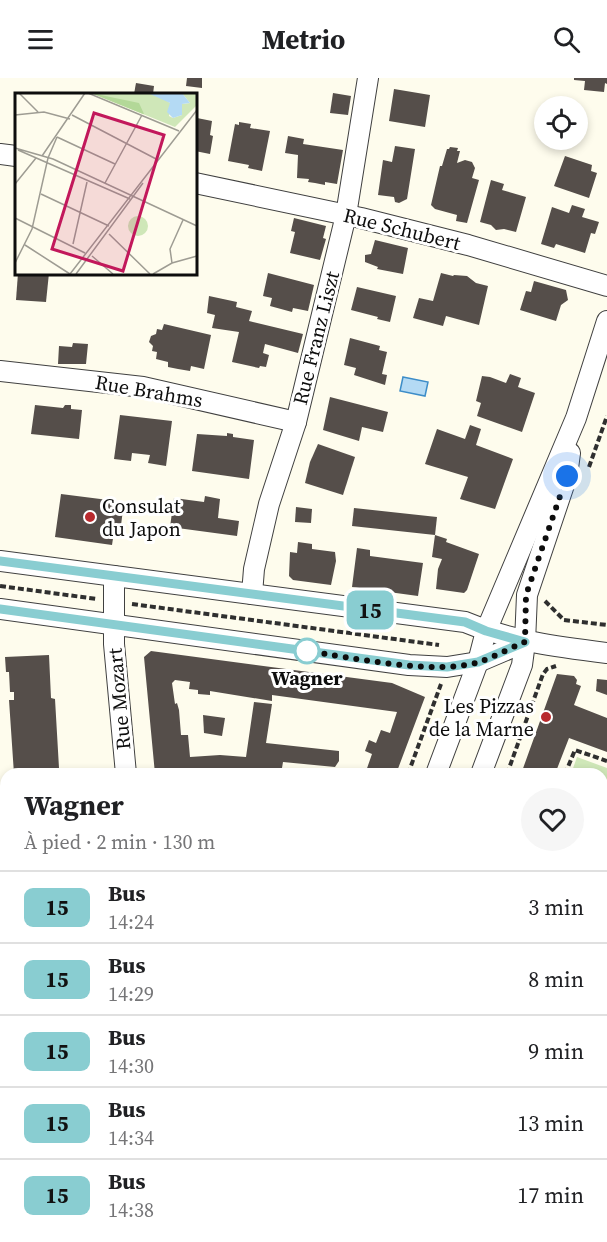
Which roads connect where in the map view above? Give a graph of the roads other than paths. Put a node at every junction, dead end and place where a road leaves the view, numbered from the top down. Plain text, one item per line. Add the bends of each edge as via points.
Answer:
1 (368, 78) edge
2 (0, 154) edge
3 (15, 156) edge
4 (196, 183) edge
5 (346, 214) junction
6 (607, 286) edge
7 (607, 321) edge
8 (0, 372) edge
9 (576, 418) junction
10 (296, 422) junction
11 (0, 561) edge
12 (114, 576) junction
13 (252, 594) junction
14 (0, 609) edge
15 (113, 625) junction
16 (486, 631) junction
17 (525, 642) junction
18 (607, 653) edge
19 (478, 662) junction
20 (125, 768) edge
21 (438, 768) edge
22 (483, 768) edge

1 - 5 street, Rue Franz Liszt
2 - 3 street
4 - 5 street, Rue Schubert
5 - 6 street, Rue Schubert
5 - 10 street, Rue Franz Liszt
7 - 9 street
8 - 10 street, Rue Brahms via 155,389
9 - 16 street
9 - 17 street via 567,476 526,595
10 - 13 street, Rue Franz Liszt via 266,515
11 - 12 street
12 - 13 street
12 - 15 street, Rue Mozart
13 - 16 street via 465,622
14 - 15 street
15 - 19 street via 409,665 447,667
15 - 20 street, Rue Mozart
16 - 17 street
16 - 19 street
17 - 18 street
17 - 19 street
17 - 22 street via 522,665
19 - 21 street

